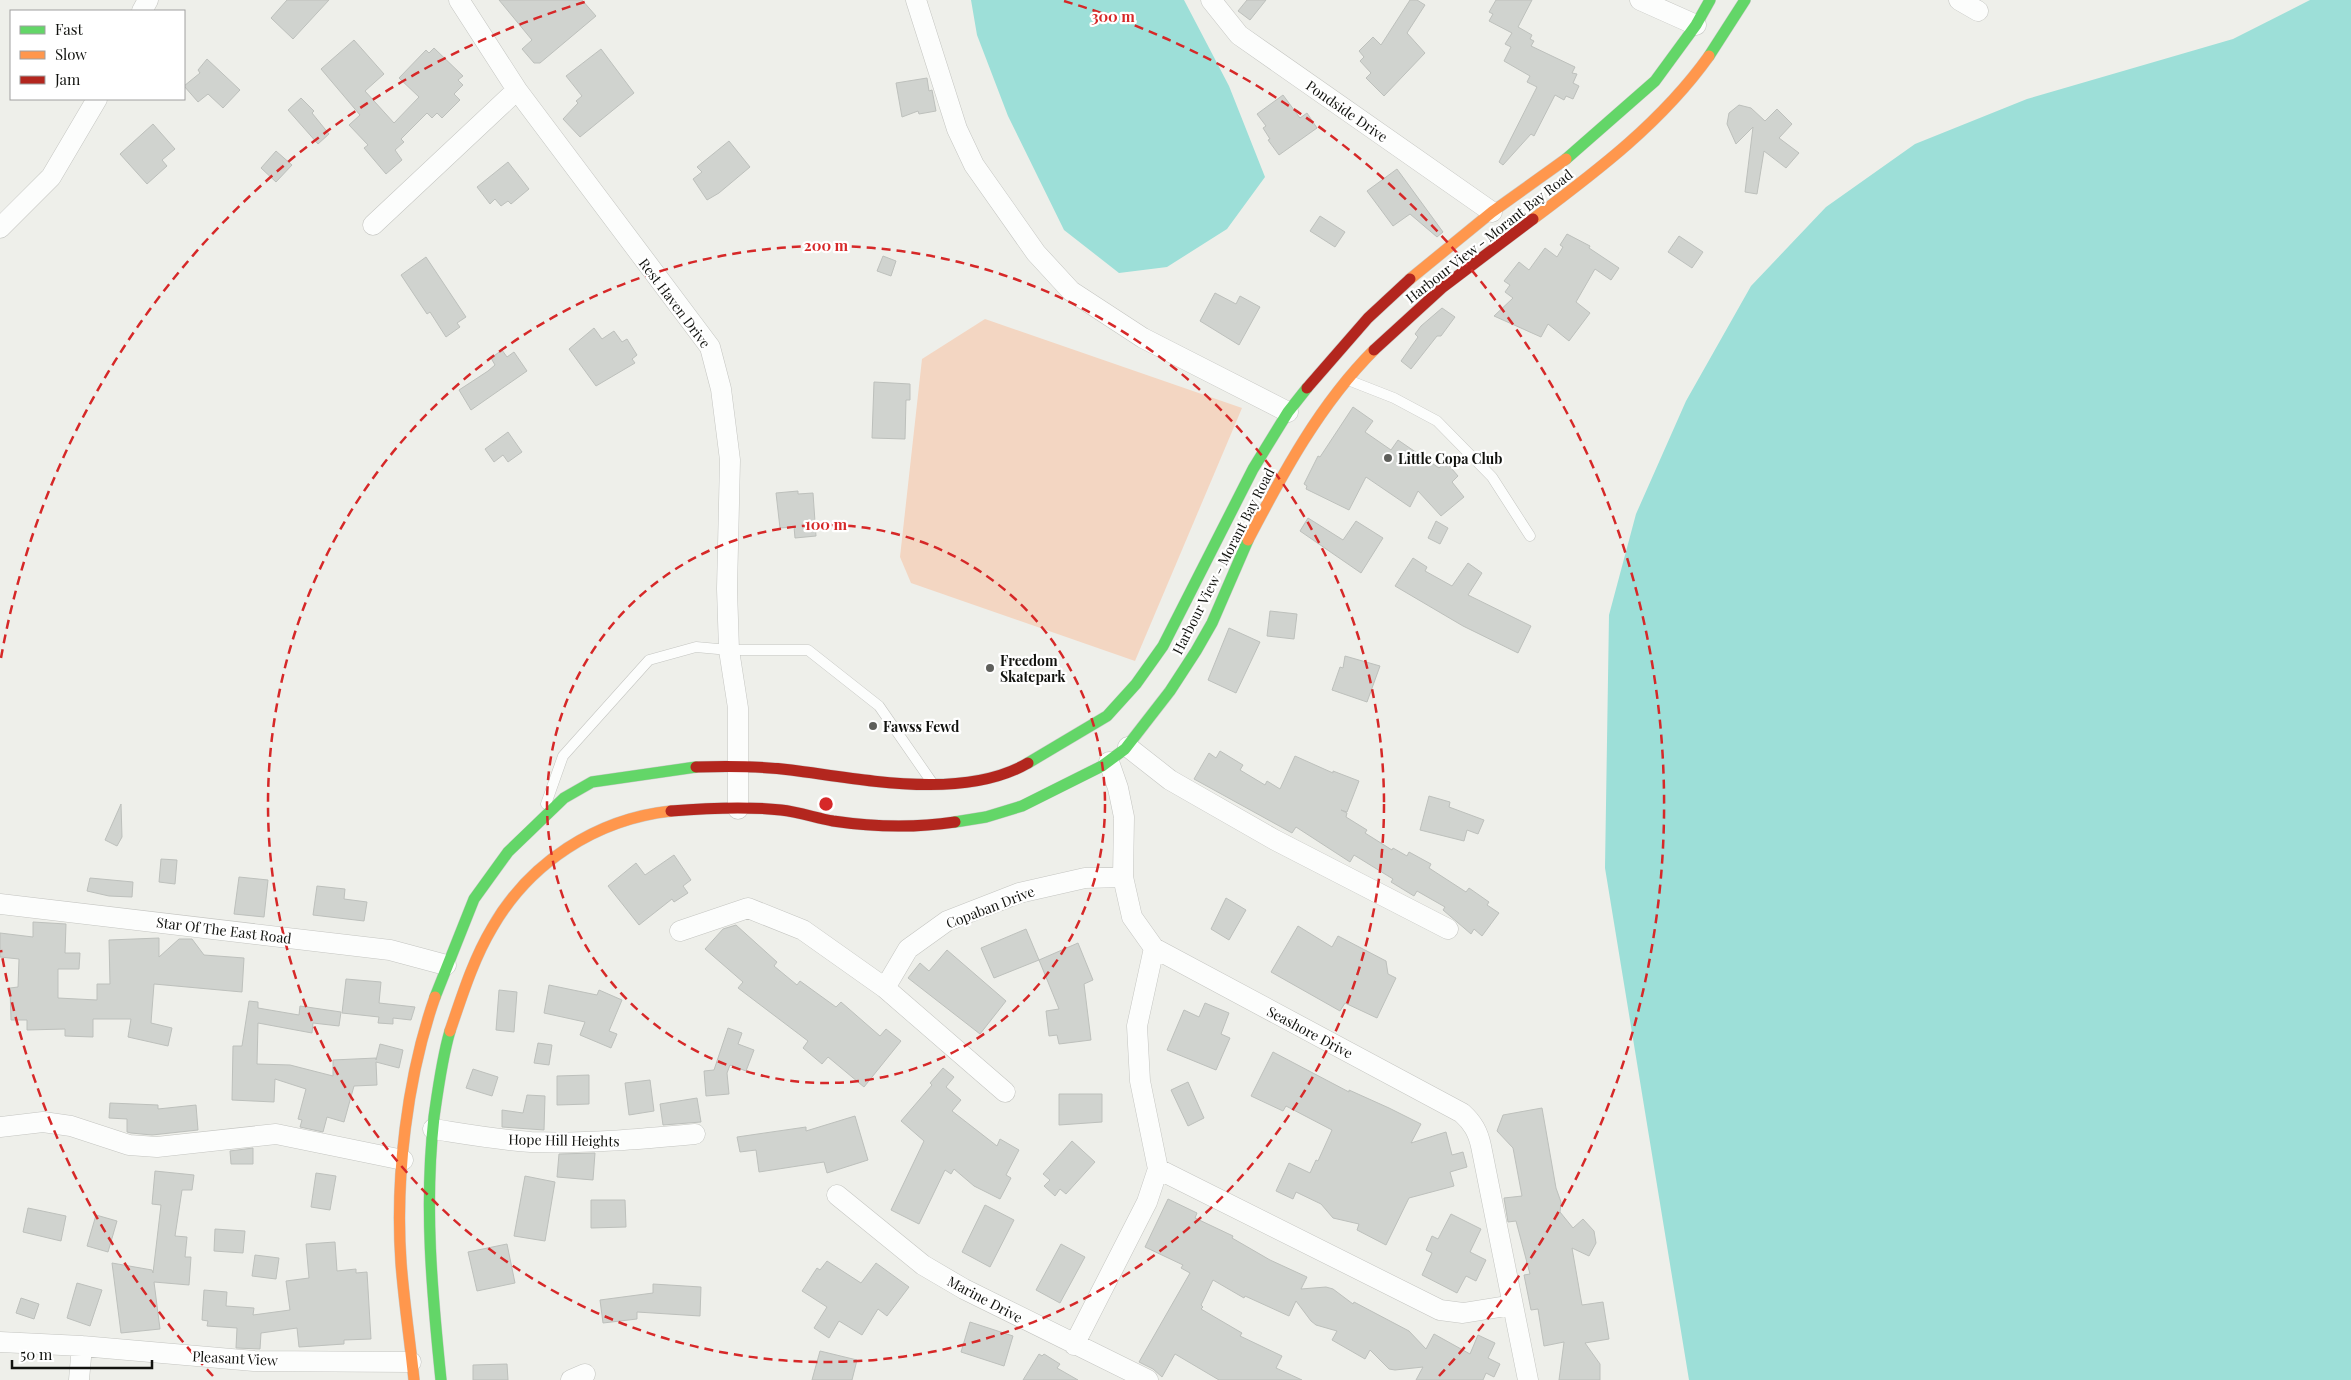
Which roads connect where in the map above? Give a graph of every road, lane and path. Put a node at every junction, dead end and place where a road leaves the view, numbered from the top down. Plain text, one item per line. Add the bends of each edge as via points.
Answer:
1 (459, 0) edge
2 (916, 0) edge
3 (1211, 0) edge
4 (1640, 0) edge
5 (1710, 0) edge
6 (1745, 0) edge
7 (1959, 0) edge
8 (1978, 11) dead end
9 (1696, 25) junction
10 (517, 90) junction
11 (96, 100) edge
12 (1492, 212) junction
13 (373, 225) dead end
14 (0, 228) edge
15 (1348, 379) junction
16 (1288, 412) junction
17 (1530, 536) dead end
18 (729, 650) junction
19 (1128, 747) junction
20 (1109, 762) junction
21 (739, 766) junction
22 (934, 785) junction
23 (738, 809) junction
24 (540, 820) junction
25 (1123, 877) junction
26 (0, 904) edge
27 (1448, 929) dead end
28 (680, 931) dead end
29 (1154, 948) junction
30 (446, 965) junction
31 (885, 988) junction
32 (1005, 1092) dead end
33 (0, 1127) edge
34 (433, 1128) junction
35 (695, 1134) dead end
36 (403, 1160) junction
37 (1158, 1169) junction
38 (837, 1195) dead end
39 (1513, 1305) junction
40 (0, 1342) edge
41 (1074, 1345) junction
42 (82, 1346) junction
43 (412, 1371) edge
44 (79, 1380) edge
45 (441, 1380) edge
46 (1148, 1380) edge
47 (1528, 1380) edge

1 - 10 street, Rest Haven Drive
2 - 16 street via 958,129 974,165 1036,253 1071,291 1143,338
3 - 12 street, Pondside Drive via 1239,35
4 - 9 street
5 - 9 highway, Harbour View - Morant Bay Road
6 - 15 highway, Harbour View - Morant Bay Road via 1723,38 1652,122 1560,200 1458,276 1391,333
7 - 8 street
9 - 12 highway, Harbour View - Morant Bay Road via 1655,81 1556,167
10 - 13 street
10 - 18 street, Rest Haven Drive via 710,348 721,389 730,460
11 - 14 street via 51,178
12 - 16 highway, Harbour View - Morant Bay Road via 1368,318 1322,368
15 - 17 lane via 1437,421 1492,477
15 - 19 highway, Harbour View - Morant Bay Road via 1274,491 1233,570 1212,624 1190,663
16 - 22 highway, Harbour View - Morant Bay Road via 1253,469 1163,646 1136,684 1107,716 1019,768 979,780
18 - 21 street, Rest Haven Drive via 738,708
18 - 22 lane via 808,650 879,706
18 - 24 lane via 696,647 649,660 563,756
19 - 20 highway, Harbour View - Morant Bay Road
19 - 27 street via 1170,780 1274,840
20 - 23 highway, Harbour View - Morant Bay Road via 1012,810 967,821 898,826 834,820 789,811
20 - 25 street, Seashore Drive via 1124,817
21 - 22 highway, Harbour View - Morant Bay Road via 836,778
21 - 23 street, Rest Haven Drive
21 - 24 highway, Harbour View - Morant Bay Road via 694,768 592,782 564,798
23 - 34 highway, Harbour View - Morant Bay Road via 665,812 622,820 581,839 546,863 510,898 472,967 453,1019
24 - 30 highway, Harbour View - Morant Bay Road via 508,852 474,899
25 - 29 street, Seashore Drive via 1132,917
25 - 31 street, Copaban Drive via 1085,878 1019,893 947,921 908,949
26 - 30 street, Star Of The East Road via 390,950
28 - 31 street via 748,908 803,930
29 - 37 street via 1137,1026 1140,1081
29 - 39 street, Seashore Drive via 1462,1113 1472,1122 1478,1132
30 - 36 highway, Harbour View - Morant Bay Road via 427,1020 413,1076
31 - 32 street
33 - 36 street via 43,1122 71,1126 129,1145 157,1147 276,1134
34 - 35 street, Hope Hill Heights via 531,1142 633,1140
34 - 45 highway, Harbour View - Morant Bay Road via 428,1210
36 - 43 highway, Harbour View - Morant Bay Road via 400,1262
37 - 39 street via 1440,1310 1463,1314
37 - 41 street via 1147,1202
38 - 41 street, Marine Drive via 923,1265 964,1290
39 - 47 street, Seashore Drive
40 - 42 street, Pleasant View
41 - 46 street, Marine Drive
42 - 43 street, Pleasant View
42 - 44 street

